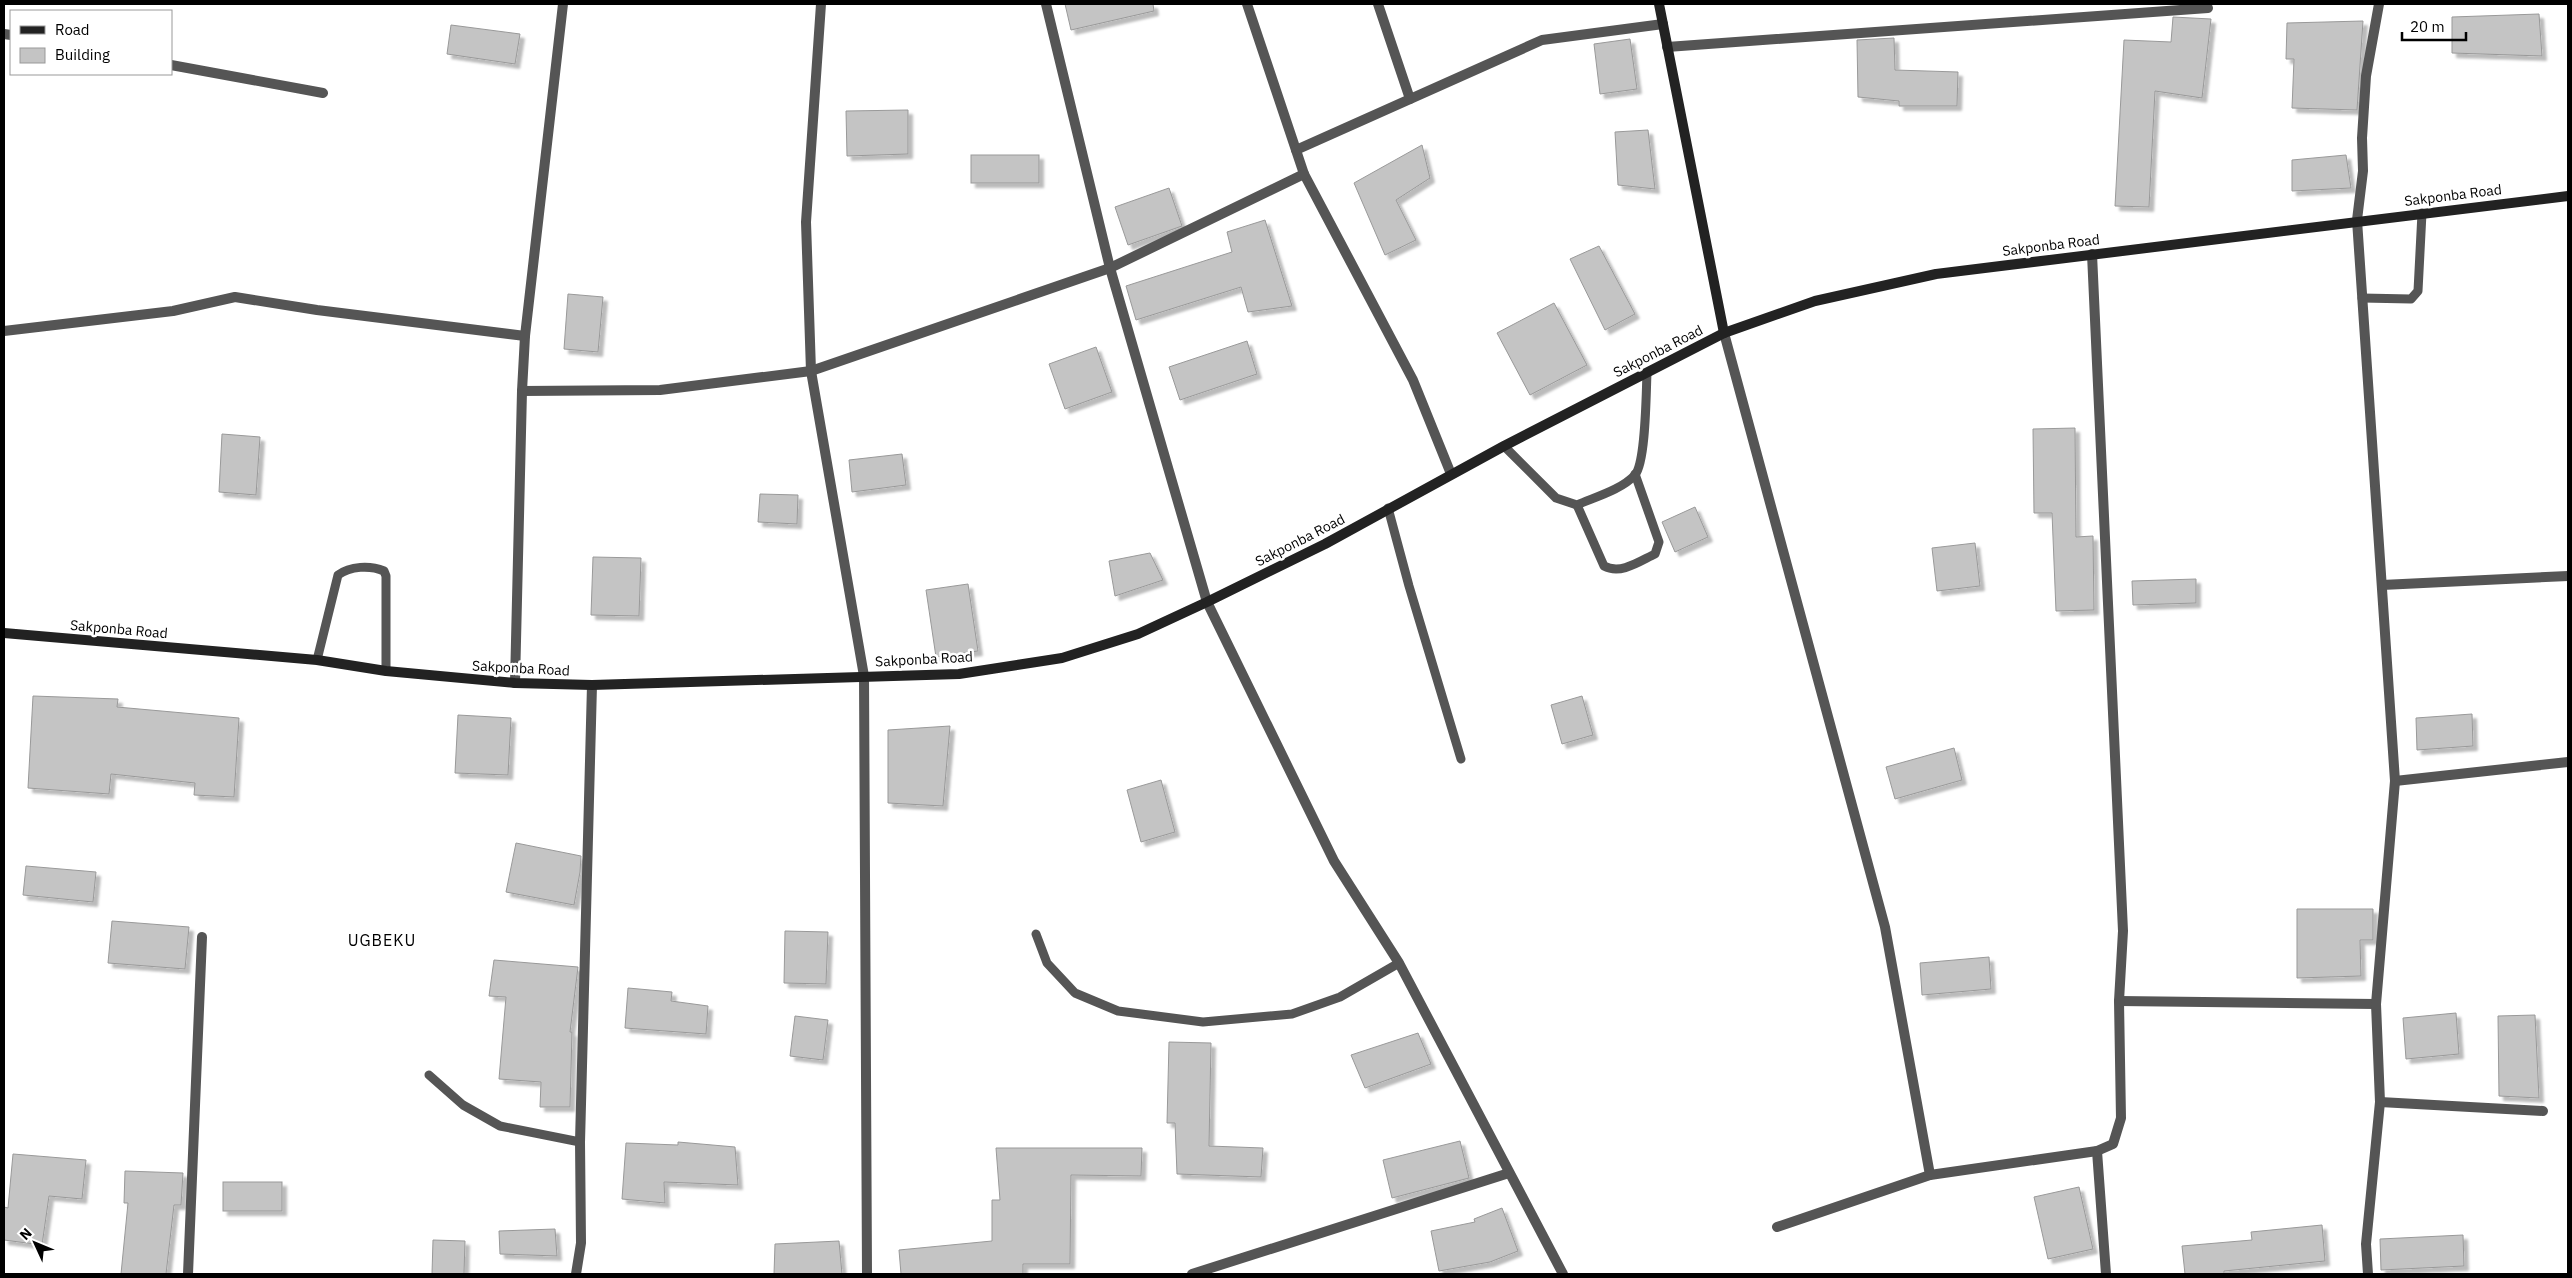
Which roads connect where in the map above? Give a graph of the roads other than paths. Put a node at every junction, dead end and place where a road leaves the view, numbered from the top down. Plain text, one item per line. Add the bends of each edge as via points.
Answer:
1 (563, 4) edge
2 (821, 4) edge
3 (1046, 4) edge
4 (1247, 4) edge
5 (1378, 4) edge
6 (1659, 4) edge
7 (2379, 4) edge
8 (2208, 8) dead end
9 (1663, 24) junction
10 (1667, 47) junction
11 (172, 65) edge
12 (323, 93) dead end
13 (1410, 99) junction
14 (1296, 150) junction
15 (1304, 174) junction
16 (2568, 196) edge
17 (2422, 212) junction
18 (2357, 220) junction
19 (2092, 254) junction
20 (1110, 268) junction
21 (2362, 298) junction
22 (4, 331) edge
23 (1724, 333) junction
24 (525, 336) junction
25 (811, 372) junction
26 (1647, 372) junction
27 (522, 391) junction
28 (1504, 446) junction
29 (1451, 474) junction
30 (1635, 474) junction
31 (1577, 505) junction
32 (1388, 508) junction
33 (2568, 576) edge
34 (2382, 585) junction
35 (1207, 602) junction
36 (4, 633) edge
37 (317, 660) junction
38 (386, 672) junction
39 (864, 676) junction
40 (515, 683) junction
41 (592, 685) junction
42 (1461, 759) dead end
43 (2568, 762) edge
44 (2395, 781) junction
45 (1036, 934) dead end
46 (202, 937) dead end
47 (1399, 963) junction
48 (2119, 1002) junction
49 (2376, 1004) junction
50 (429, 1075) dead end
51 (2380, 1102) junction
52 (2543, 1111) dead end
53 (580, 1142) junction
54 (2097, 1151) junction
55 (1509, 1173) junction
56 (1930, 1175) junction
57 (1778, 1226) dead end
58 (188, 1274) edge
59 (576, 1274) edge
60 (867, 1274) edge
61 (1192, 1274) edge
62 (1563, 1274) edge
63 (2106, 1274) edge
64 (2368, 1274) edge

1 - 24 street
2 - 25 street via 806,222
3 - 20 street
4 - 14 street
5 - 13 street
6 - 9 main road
7 - 18 street via 2366,76 2363,171
8 - 10 street
9 - 10 main road
9 - 13 street via 1542,40
10 - 23 main road
11 - 12 street
13 - 14 street
14 - 15 street
15 - 20 street
15 - 29 street via 1413,380
16 - 17 main road, Sakponba Road
17 - 18 main road, Sakponba Road
17 - 21 lane via 2418,291 2411,299
18 - 19 main road, Sakponba Road
18 - 21 street
19 - 23 main road, Sakponba Road via 1936,274 1815,301
19 - 48 street via 2123,931
20 - 25 street
20 - 35 street
21 - 34 street
22 - 24 street via 173,311 235,296 317,310
23 - 26 main road, Sakponba Road
23 - 56 street via 1885,927
24 - 27 street
25 - 27 street via 660,390
25 - 39 street
26 - 28 main road, Sakponba Road
26 - 30 lane via 1641,460
27 - 40 street
28 - 29 main road, Sakponba Road
28 - 31 lane via 1556,498
29 - 32 main road, Sakponba Road
30 - 31 lane via 1613,489
30 - 31 lane via 1659,542 1655,554 1622,569 1611,570 1604,566
32 - 35 main road, Sakponba Road via 1325,544
32 - 42 lane
33 - 34 street
34 - 44 street
35 - 39 main road, Sakponba Road via 1138,634 1062,658 959,674
35 - 47 street via 1334,861
36 - 37 main road, Sakponba Road
37 - 38 main road, Sakponba Road
37 - 38 lane via 338,575 346,569 376,568 384,571 386,576
38 - 40 main road, Sakponba Road
39 - 41 main road, Sakponba Road
39 - 60 street
40 - 41 main road, Sakponba Road
41 - 53 street
43 - 44 street
44 - 49 street
45 - 47 lane via 1047,963 1075,993 1118,1011 1203,1022 1292,1014 1340,997
46 - 58 street
47 - 55 street
48 - 49 street
48 - 54 street via 2121,1118 2113,1144
49 - 51 street
50 - 53 lane via 463,1105 500,1126
51 - 52 street
51 - 64 street via 2366,1244
53 - 59 street via 581,1243
54 - 56 street
54 - 63 street
55 - 61 street
55 - 62 street
56 - 57 street

